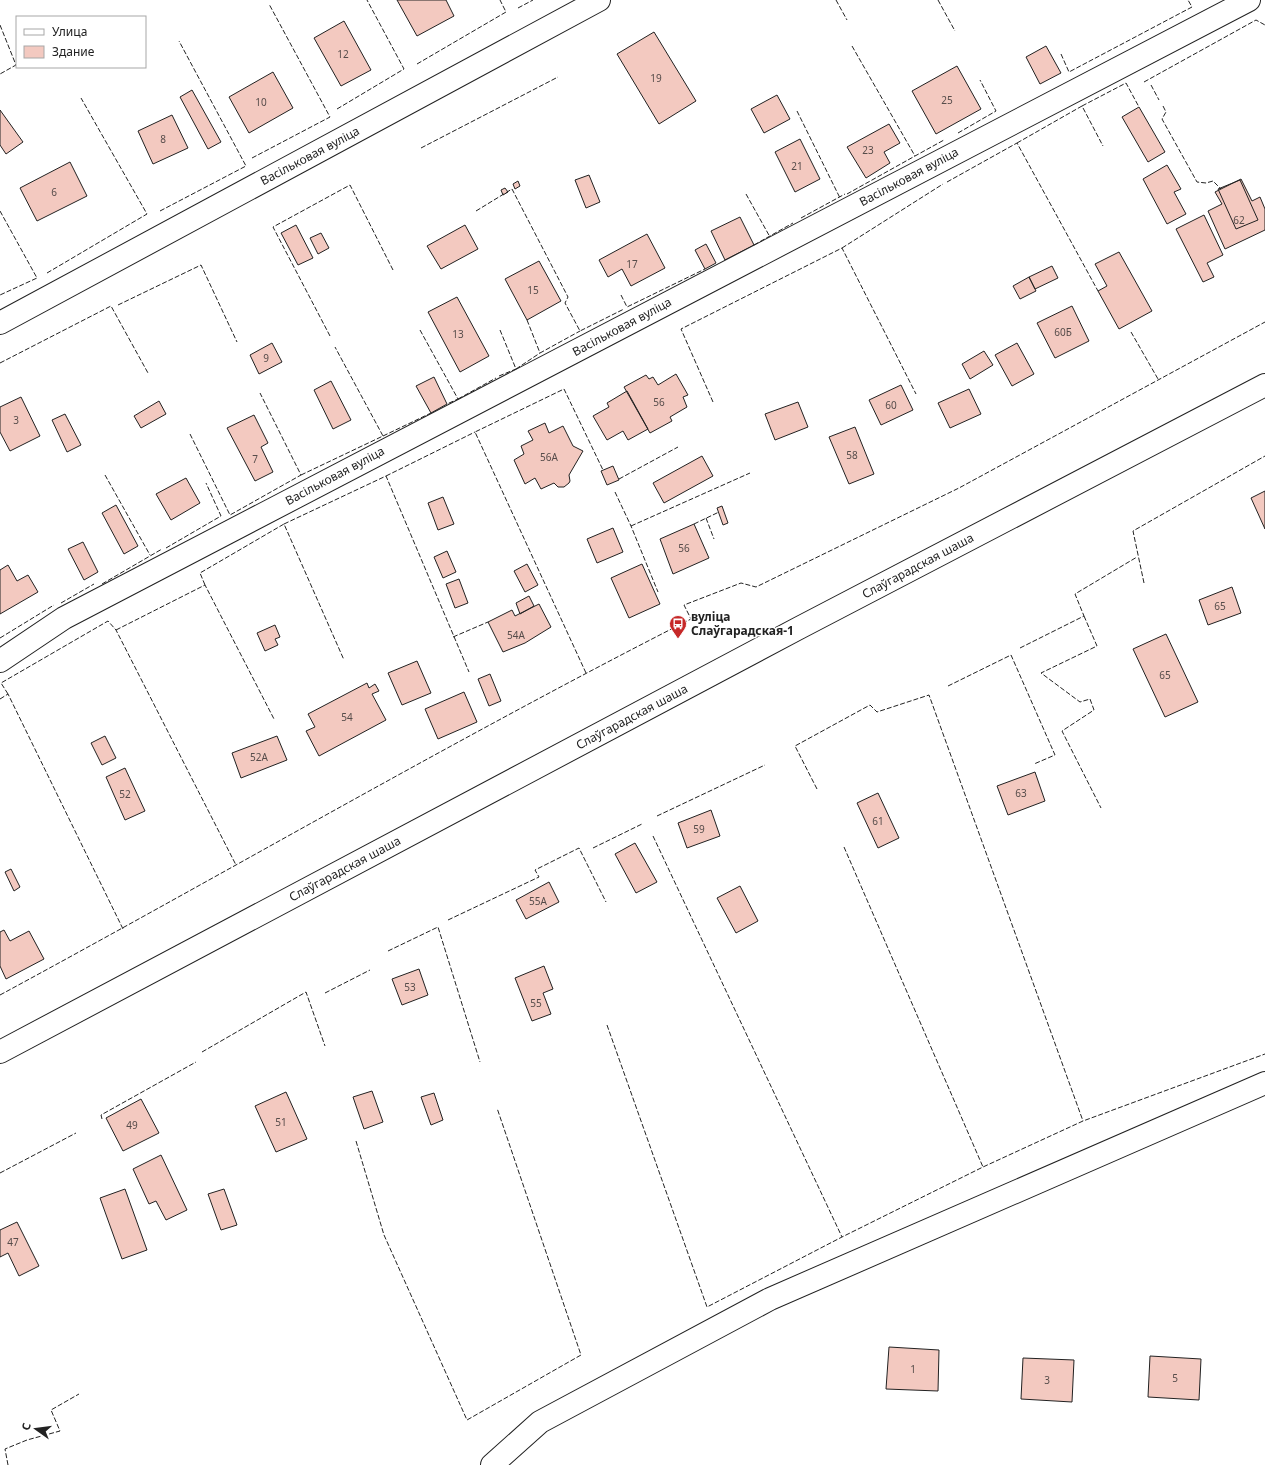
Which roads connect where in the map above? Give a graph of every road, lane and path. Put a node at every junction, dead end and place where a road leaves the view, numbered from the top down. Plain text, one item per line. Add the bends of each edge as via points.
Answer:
1 (599, 0) edge
2 (1249, 0) edge
3 (0, 323) edge
4 (1265, 385) edge
5 (0, 661) edge
6 (0, 1052) edge
7 (1265, 1083) edge
8 (492, 1465) edge

1 - 3 street, Васільковая вуліца
2 - 5 street, Васільковая вуліца via 64,618
4 - 6 street, Слаўгарадская шаша via 799,628
7 - 8 street via 770,1299 540,1422

